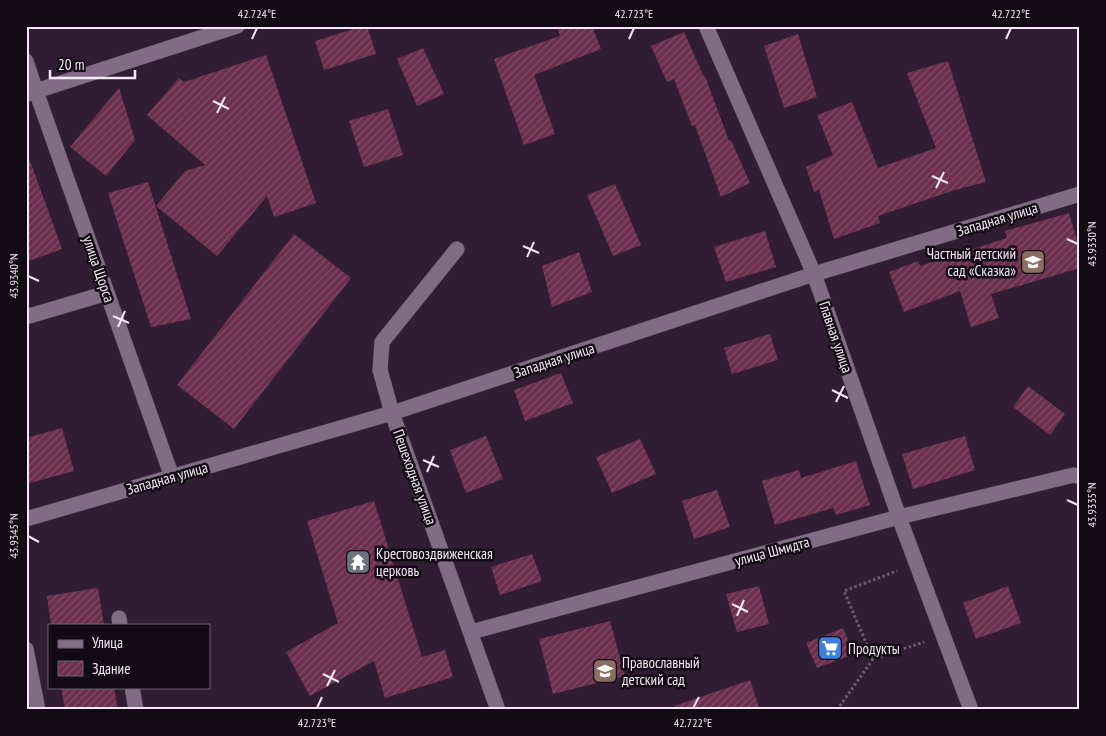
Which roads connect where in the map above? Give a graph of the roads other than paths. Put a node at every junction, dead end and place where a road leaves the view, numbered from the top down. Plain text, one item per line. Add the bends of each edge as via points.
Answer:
1 (237, 26) edge
2 (706, 26) edge
3 (26, 61) edge
4 (31, 93) edge
5 (1080, 194) edge
6 (457, 249) dead end
7 (814, 274) junction
8 (107, 293) junction
9 (26, 317) edge
10 (392, 413) junction
11 (1077, 476) edge
12 (172, 477) junction
13 (899, 517) junction
14 (26, 519) edge
15 (472, 632) junction
16 (26, 649) edge
17 (132, 688) edge
18 (38, 710) edge
19 (136, 710) edge
20 (498, 710) edge
21 (972, 710) edge

1 - 4 street
2 - 7 street, Главная улица
3 - 4 street, улица Щорса
4 - 8 street, улица Щорса
5 - 7 street, Западная улица
6 - 10 street, Пешеходная улица via 382,342 380,370
7 - 10 street, Западная улица
7 - 13 street, Главная улица
8 - 9 street
8 - 12 street, улица Щорса
10 - 12 street, Западная улица
10 - 15 street, Пешеходная улица
11 - 13 street, улица Шмидта
12 - 14 street, Западная улица
13 - 15 street, улица Шмидта
13 - 21 street, Главная улица
15 - 20 street, Пешеходная улица
16 - 18 street
17 - 19 street

